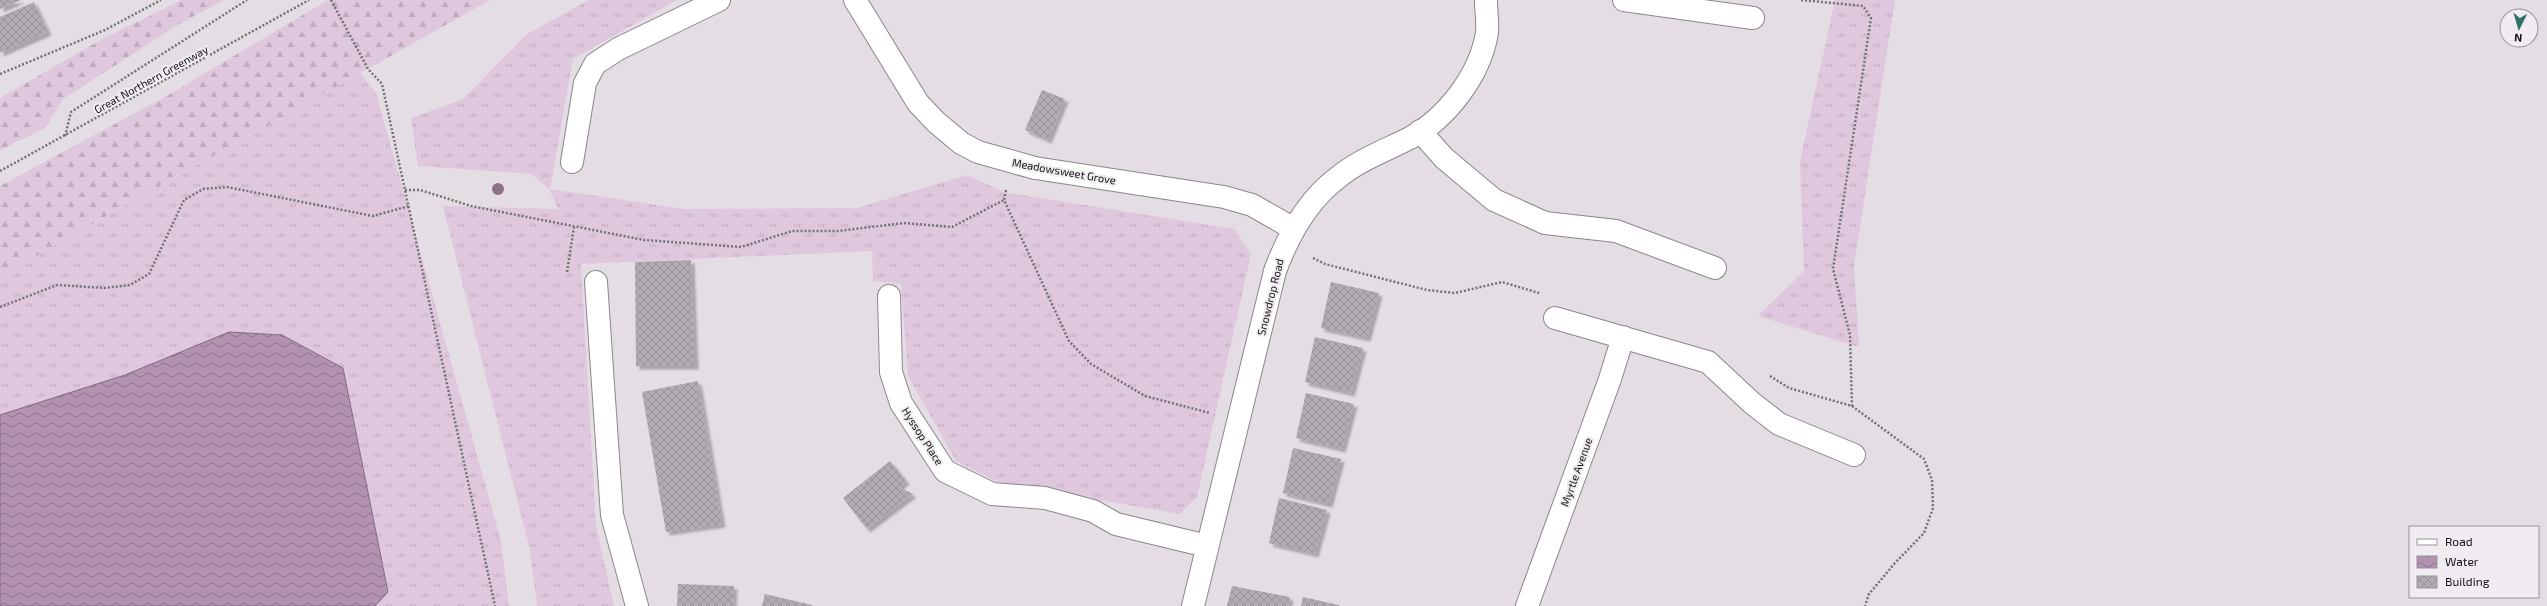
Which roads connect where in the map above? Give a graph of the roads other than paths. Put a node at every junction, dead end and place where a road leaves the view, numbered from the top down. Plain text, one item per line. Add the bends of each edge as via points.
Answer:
1 (719, 0) edge
2 (855, 0) edge
3 (1486, 0) edge
4 (1624, 0) edge
5 (1753, 18) dead end
6 (1420, 131) junction
7 (572, 162) dead end
8 (1294, 229) junction
9 (1715, 268) dead end
10 (596, 282) dead end
11 (889, 296) dead end
12 (1555, 318) dead end
13 (1623, 337) junction
14 (1854, 455) dead end
15 (1207, 546) junction
16 (637, 606) edge
17 (1193, 606) edge
18 (1527, 606) edge

1 - 7 street via 618,49 595,64 585,83
2 - 8 street, Meadowsweet Grove via 918,103 961,143 978,152 1043,170 1224,197 1252,205
3 - 6 street, Snowdrop Road via 1487,33 1466,84 1450,105
4 - 5 street
6 - 8 street, Snowdrop Road via 1360,161 1335,179 1313,200
6 - 9 street via 1444,158 1494,200 1545,223 1616,231
8 - 15 street, Snowdrop Road via 1284,246 1275,271
10 - 16 street via 612,515
11 - 15 street, Hyssop Place via 891,372 901,403 945,471 992,494 1045,498 1093,511 1116,524
12 - 13 street
13 - 14 street via 1708,362 1779,424
13 - 18 street, Myrtle Avenue
15 - 17 street, Snowdrop Road

